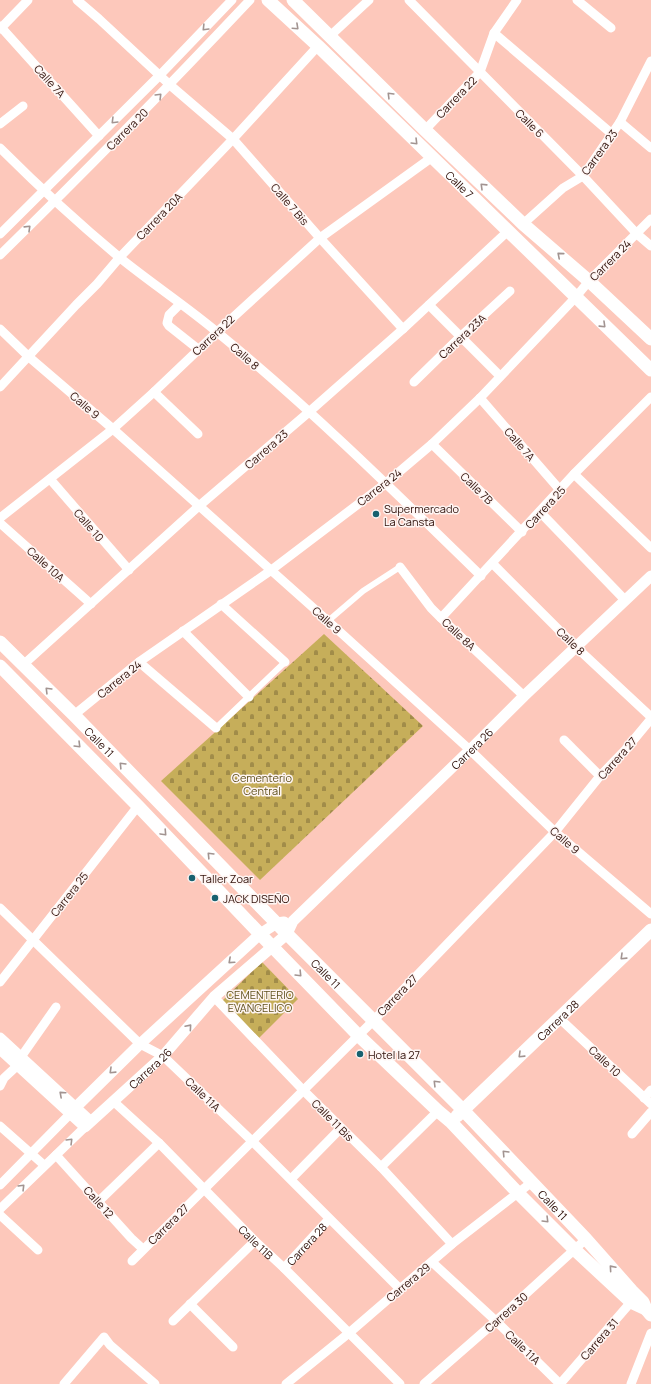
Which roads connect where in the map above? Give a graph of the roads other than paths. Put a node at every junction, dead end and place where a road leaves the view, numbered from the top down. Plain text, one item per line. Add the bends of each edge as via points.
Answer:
1 (28, 0) edge
2 (77, 0) edge
3 (232, 0) edge
4 (250, 0) edge
5 (268, 0) edge
6 (293, 0) edge
7 (369, 0) edge
8 (409, 0) edge
9 (518, 0) edge
10 (577, 0) edge
11 (1, 28) edge
12 (611, 28) dead end
13 (494, 33) junction
14 (330, 36) junction
15 (318, 46) junction
16 (650, 63) edge
17 (480, 72) junction
18 (160, 75) junction
19 (170, 85) junction
20 (23, 106) dead end
21 (620, 122) junction
22 (0, 124) edge
23 (425, 130) junction
24 (612, 134) junction
25 (99, 136) junction
26 (233, 139) junction
27 (0, 148) edge
28 (651, 148) edge
29 (431, 158) junction
30 (583, 176) junction
31 (44, 191) junction
32 (56, 201) junction
33 (651, 219) edge
34 (523, 224) junction
35 (508, 231) junction
36 (0, 234) edge
37 (637, 234) junction
38 (320, 238) junction
39 (651, 246) edge
40 (0, 255) edge
41 (120, 257) junction
42 (589, 281) junction
43 (510, 290) dead end
44 (575, 298) junction
45 (180, 304) junction
46 (429, 305) junction
47 (0, 329) edge
48 (403, 329) junction
49 (217, 332) junction
50 (460, 337) junction
51 (651, 339) edge
52 (198, 349) junction
53 (29, 357) junction
54 (651, 370) edge
55 (500, 376) junction
56 (414, 382) dead end
57 (0, 387) edge
58 (154, 392) junction
59 (651, 397) edge
60 (480, 398) junction
61 (309, 412) junction
62 (112, 428) junction
63 (198, 434) dead end
64 (432, 444) junction
65 (574, 474) junction
66 (50, 479) junction
67 (386, 483) junction
68 (560, 490) junction
69 (199, 506) junction
70 (540, 512) junction
71 (0, 518) edge
72 (0, 523) edge
73 (522, 532) junction
74 (651, 548) edge
75 (493, 564) junction
76 (400, 567) joint
77 (129, 570) junction
78 (270, 571) junction
79 (481, 576) junction
80 (651, 576) edge
81 (625, 600) junction
82 (91, 604) junction
83 (221, 604) junction
84 (442, 618) junction
85 (328, 621) junction
86 (183, 631) junction
87 (0, 642) edge
88 (576, 647) junction
89 (139, 662) junction
90 (286, 662) joint
91 (23, 665) junction
92 (2, 672) edge
93 (524, 696) junction
94 (249, 697) junction
95 (74, 715) junction
96 (651, 718) edge
97 (216, 728) joint
98 (564, 740) dead end
99 (470, 750) junction
100 (600, 776) junction
101 (138, 806) junction
102 (555, 832) junction
103 (0, 908) edge
104 (651, 914) edge
105 (293, 921) junction
106 (277, 923) junction
107 (651, 930) edge
108 (260, 934) junction
109 (287, 934) junction
110 (33, 941) junction
111 (272, 946) junction
112 (0, 982) edge
113 (214, 997) junction
114 (56, 1007) dead end
115 (559, 1018) junction
116 (374, 1020) junction
117 (358, 1035) junction
118 (0, 1038) edge
119 (140, 1044) junction
120 (0, 1049) edge
121 (163, 1056) junction
122 (19, 1061) junction
123 (0, 1086) edge
124 (303, 1090) junction
125 (651, 1090) edge
126 (644, 1098) junction
127 (113, 1101) junction
128 (651, 1104) edge
129 (73, 1110) junction
130 (463, 1110) junction
131 (438, 1111) junction
132 (651, 1112) edge
133 (451, 1122) junction
134 (87, 1124) junction
135 (0, 1126) edge
136 (341, 1128) junction
137 (632, 1134) dead end
138 (252, 1141) junction
139 (159, 1143) junction
140 (31, 1153) junction
141 (56, 1155) junction
142 (44, 1165) junction
143 (380, 1167) junction
144 (291, 1179) junction
145 (532, 1182) junction
146 (0, 1185) edge
147 (204, 1189) junction
148 (518, 1193) junction
149 (99, 1201) junction
150 (0, 1209) edge
151 (0, 1214) edge
152 (329, 1219) junction
153 (586, 1239) junction
154 (255, 1241) junction
155 (452, 1244) junction
156 (143, 1249) junction
157 (38, 1250) dead end
158 (575, 1250) junction
159 (132, 1260) dead end
160 (432, 1262) junction
161 (284, 1268) junction
162 (400, 1288) junction
163 (631, 1297) junction
164 (190, 1304) junction
165 (648, 1312) edge
166 (173, 1321) dead end
167 (496, 1321) junction
168 (651, 1332) edge
169 (349, 1333) junction
170 (233, 1347) dead end
171 (64, 1384) edge
172 (155, 1384) edge
173 (286, 1384) edge
174 (400, 1384) edge
175 (424, 1384) edge
176 (560, 1384) edge
177 (630, 1384) edge

1 - 11 street
2 - 18 street
3 -> 18 street, Carrera 20
4 - 19 street, Carrera 20
5 -> 15 main road, Calle 7
6 - 14 main road, Calle 7
7 - 14 street
8 - 17 street, Calle 6
9 - 13 street, Carrera 22
10 - 12 street
11 - 25 street, Calle 7A
13 - 17 street, Carrera 22
13 - 24 street
23 -> 14 main road, Calle 7
15 - 26 street, Carrera 20A
15 -> 29 main road, Calle 7
16 - 21 street, Carrera 23
17 - 23 street, Carrera 22
17 - 30 street, Calle 6
18 - 19 street
18 -> 25 street, Carrera 20
19 - 26 street, Calle 7 Bis
32 -> 19 street, Carrera 20
20 - 22 street
21 - 24 street, Carrera 23
21 - 28 street
34 -> 23 main road, Calle 7
24 - 30 street, Carrera 23
25 - 31 street, Carrera 20
26 - 38 street, Calle 7 Bis
26 - 41 street, Carrera 20A
27 - 31 street, Calle 8
29 - 35 main road, Calle 7
29 - 38 street, Carrera 22
30 - 34 street, Carrera 23 via 563,188
30 - 37 street, Calle 6
31 - 32 street, Calle 8
31 - 36 street, Carrera 20
40 -> 32 street, Carrera 20
32 - 41 street, Calle 8
33 - 37 street, Carrera 24
42 -> 34 main road, Calle 7
35 - 44 main road, Calle 7
35 - 46 street, Carrera 23
37 - 39 street, Calle 6
37 - 42 street, Carrera 24
38 - 48 street, Calle 7 Bis
38 - 49 street, Carrera 22
41 - 45 street, Calle 8
41 - 53 street, Carrera 20A
42 - 44 street, Carrera 24
42 - 51 main road, Calle 7
43 - 50 street, Carrera 23A
44 -> 54 main road, Calle 7
44 - 55 street, Carrera 24
45 - 49 street, Calle 8
45 - 52 street via 169,314 167,323
46 - 48 street, Carrera 23
46 - 50 street
47 - 53 street, Calle 9
48 - 61 street, Carrera 23
49 - 52 street, Carrera 22
49 - 61 street, Calle 8
50 - 55 street
50 - 56 street, Carrera 23A
52 - 58 street, Carrera 22
53 - 57 street, Carrera 20A
53 - 62 street, Calle 9
55 - 60 street, Carrera 24
58 - 62 street, Carrera 22
58 - 63 street
59 - 65 street, Carrera 25
60 - 64 street, Carrera 24
60 - 68 street, Calle 7A
61 - 67 street, Calle 8
61 - 69 street, Carrera 23
62 - 66 street, Carrera 22
62 - 69 street, Calle 9
64 - 67 street, Carrera 24
64 - 73 street, Calle 7B
65 - 68 street, Carrera 25
65 - 74 street
66 - 71 street, Carrera 22
66 - 77 street, Calle 10
67 - 78 street, Carrera 24
67 - 79 street, Calle 8
68 - 70 street, Carrera 25
69 - 77 street, Carrera 23
69 - 78 street, Calle 9
70 - 73 street, Carrera 25
70 - 81 street
72 - 82 street, Calle 10A
73 - 75 street, Carrera 25
75 - 79 street, Carrera 25
75 - 88 street, Calle 8
76 - 84 street, Calle 8A via 431,608
76 - 85 street via 364,591
77 - 82 street, Carrera 23
78 - 83 street, Carrera 24
78 - 85 street, Calle 9
79 - 84 street, Carrera 25
80 - 81 street, Carrera 26
81 - 88 street, Carrera 26
82 - 91 street, Carrera 23
83 - 86 street, Carrera 24
83 - 90 street
84 - 93 street, Calle 8A
85 - 99 street, Calle 9
86 - 89 street, Carrera 24
86 - 94 street
87 - 91 main road, Calle 11
88 - 93 street, Carrera 26
88 - 96 street, Calle 8
89 - 95 street, Carrera 24
89 - 97 street
90 - 94 street
95 -> 91 main road, Calle 11
92 -> 101 main road, Calle 11
93 - 99 street, Carrera 26
94 - 97 street
106 -> 95 main road, Calle 11
96 - 100 street, Carrera 27
98 - 100 street
99 - 102 street, Calle 9
99 - 105 street, Carrera 26
100 - 102 street, Carrera 27
101 -> 108 main road, Calle 11
101 - 110 street, Carrera 25
102 - 104 street, Calle 9
102 - 116 street, Carrera 27
103 - 110 street, Calle 11A
105 - 106 street, Carrera 26
105 - 109 street, Carrera 26
106 - 108 street, Carrera 26
106 - 109 main road, Calle 11
107 -> 115 main road, Carrera 28
108 - 111 main road, Calle 11
108 -> 119 street, Carrera 26
109 - 111 street, Carrera 26
109 - 116 main road, Calle 11
110 - 112 street, Carrera 25
110 - 119 street, Calle 11A
111 - 113 street, Carrera 26
111 -> 117 main road, Calle 11
121 -> 113 street, Carrera 26
113 - 124 street, Calle 11 Bis
114 - 122 street
115 - 126 street, Calle 10
115 -> 130 main road, Carrera 28
116 - 117 street, Carrera 27
130 -> 116 main road, Calle 11
117 - 124 street, Carrera 27
117 - 131 main road, Calle 11
118 - 122 street
119 - 121 street, Calle 11A
119 -> 129 street, Carrera 26
120 - 122 street
121 - 127 street, Carrera 26
121 - 138 street, Calle 11A
122 - 123 street
122 - 129 street
124 - 136 street, Calle 11 Bis
124 - 138 street, Carrera 27
125 - 126 street
126 - 128 street, Calle 10
127 - 134 street, Carrera 26
127 - 139 street, Calle 11B
129 - 134 street
129 - 140 street, Carrera 26
130 - 133 main road, Carrera 28
145 -> 130 main road, Calle 11
131 - 133 main road, Calle 11
131 - 143 street
132 - 137 street
133 - 148 main road, Calle 11
141 -> 134 street, Carrera 26
135 - 140 street
136 - 143 street, Calle 11 Bis
136 - 144 street
138 - 144 street, Calle 11A
138 - 147 street, Carrera 27
139 - 147 street, Calle 11B
139 - 149 street
140 - 142 street
140 - 146 street, Carrera 26
141 - 142 street, Carrera 26
141 - 149 street, Calle 12
150 -> 142 street, Carrera 26
143 - 155 street, Calle 11 Bis
144 - 152 street, Calle 11A
145 - 148 street, Carrera 29
145 - 153 main road, Calle 11
147 - 154 street, Calle 11B
147 - 156 street, Carrera 27
148 - 155 street, Carrera 29
148 -> 158 main road, Calle 11
149 - 156 street, Calle 12
151 - 157 street
152 - 161 street, Carrera 28
152 - 162 street, Calle 11A
153 - 158 street, Carrera 30
163 -> 153 main road, Calle 11
154 - 161 street, Calle 11B
154 - 164 street
155 - 160 street, Carrera 29
156 - 159 street, Carrera 27
158 - 163 main road, Calle 11
158 - 167 street, Carrera 30
160 - 162 street, Carrera 29
160 - 167 street, Calle 11A
161 - 169 street, Calle 11B
162 - 169 street, Carrera 29
163 - 165 main road, Calle 11 via 644,1302
163 - 176 street, Carrera 31
164 - 166 street
164 - 170 street
167 - 175 street, Carrera 30
167 - 176 street, Calle 11A
168 - 177 street
169 - 173 street, Carrera 29
169 - 174 street, Calle 11B
171 - 172 street via 104,1338

